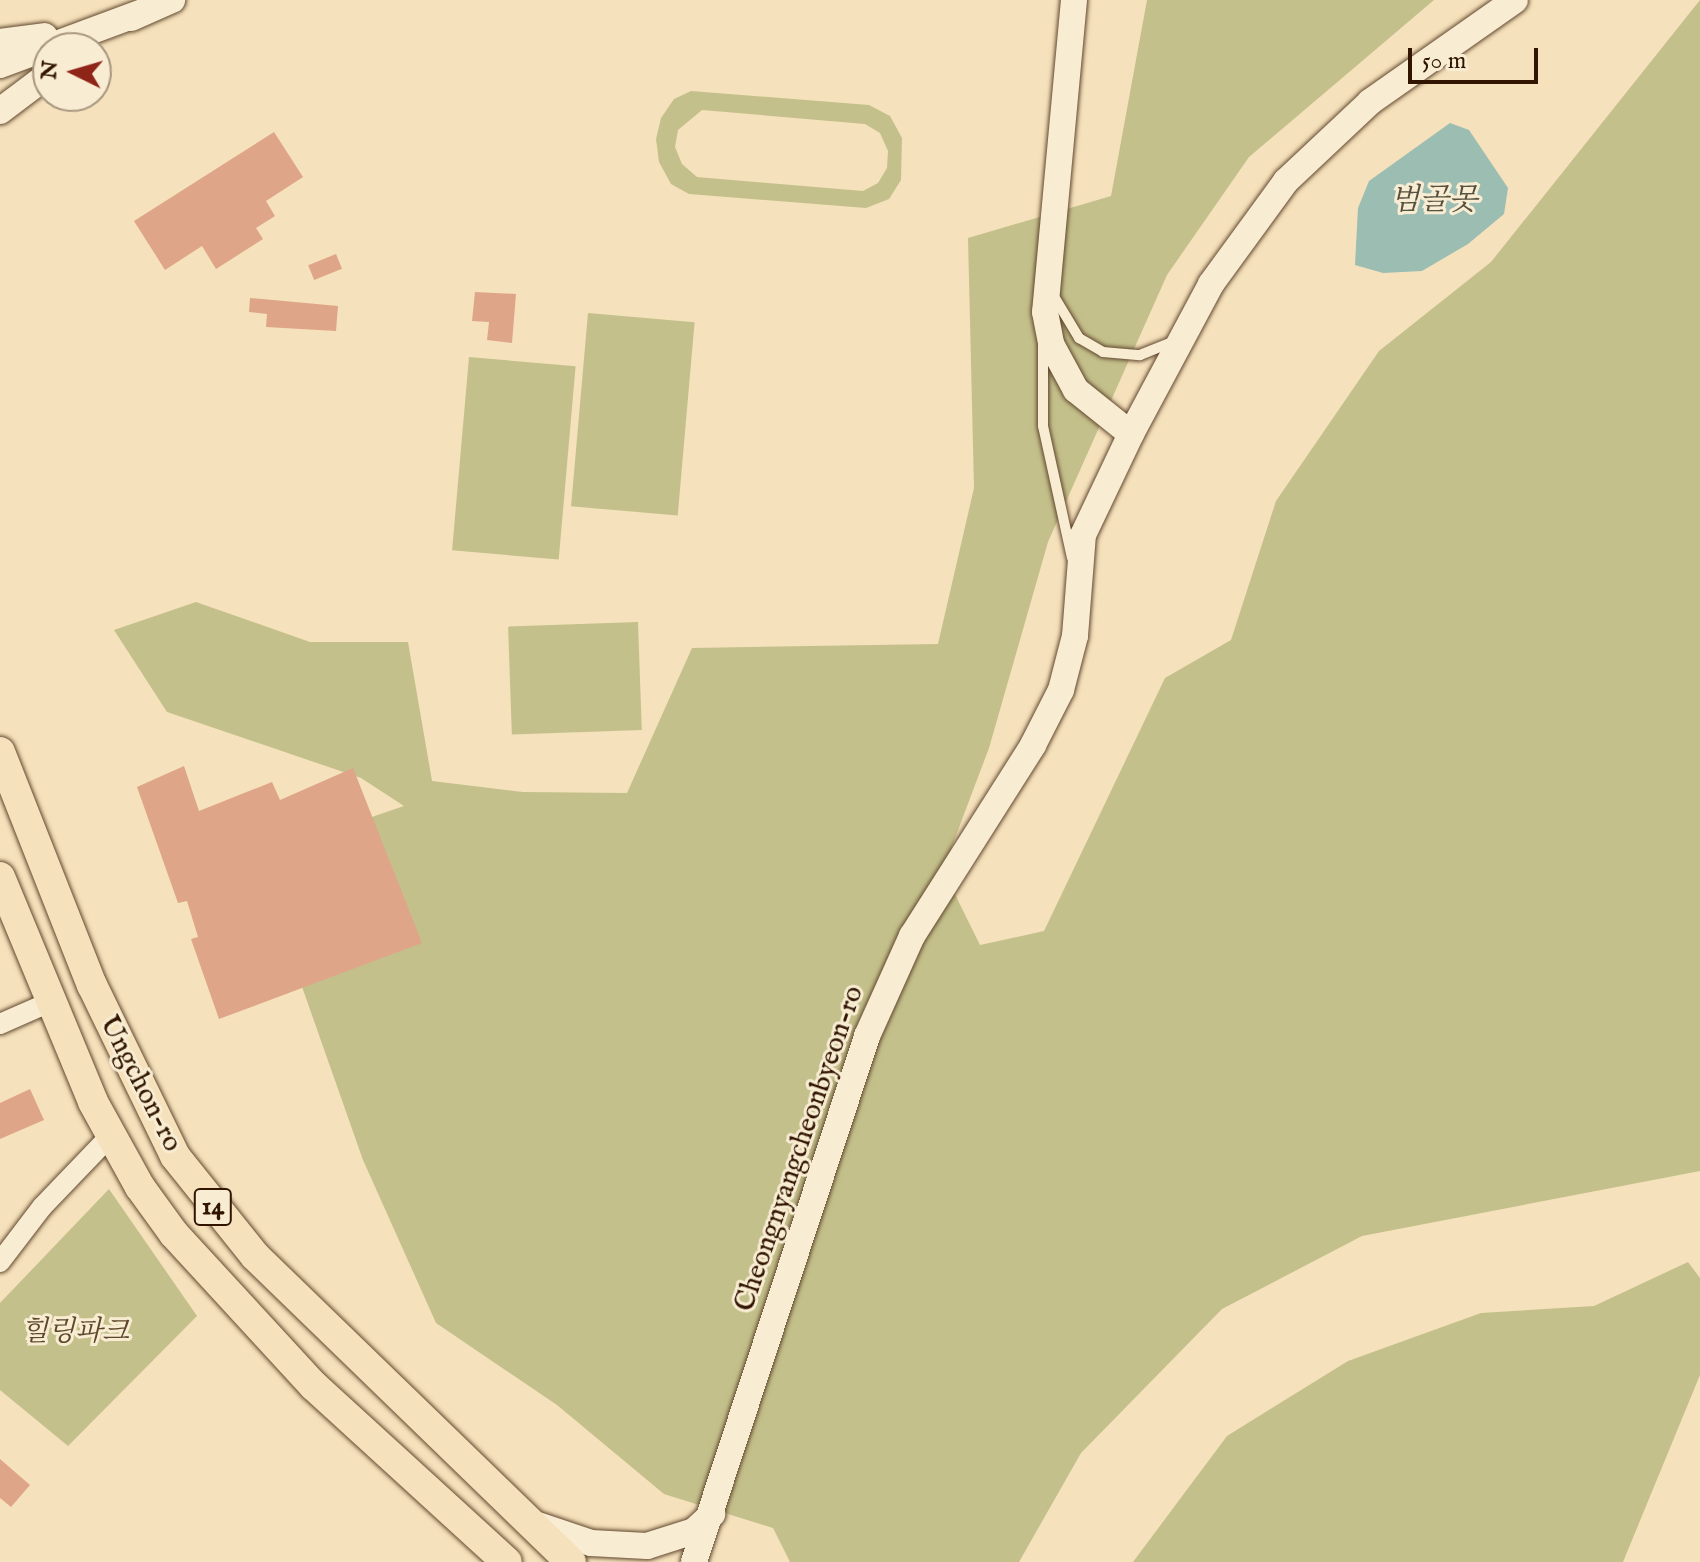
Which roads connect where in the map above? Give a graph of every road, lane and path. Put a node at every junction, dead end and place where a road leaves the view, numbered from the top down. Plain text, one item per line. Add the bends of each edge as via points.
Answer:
1 (172, 0) edge
2 (1074, 0) edge
3 (1515, 0) edge
4 (145, 11) junction
5 (102, 32) edge
6 (112, 32) edge
7 (0, 42) edge
8 (0, 65) edge
9 (32, 65) edge
10 (0, 80) edge
11 (32, 87) edge
12 (0, 111) edge
13 (1047, 246) junction
14 (1045, 312) junction
15 (1182, 338) junction
16 (1131, 434) junction
17 (1077, 583) junction
18 (0, 752) edge
19 (0, 877) edge
20 (8, 904) edge
21 (50, 1002) junction
22 (0, 1024) edge
23 (110, 1136) junction
24 (0, 1262) edge
25 (714, 1511) junction
26 (527, 1521) junction
27 (507, 1562) edge
28 (571, 1562) edge
29 (694, 1562) edge
30 (715, 1562) edge

1 - 4 main road
2 - 13 main road
3 - 15 main road, Cheongnyangcheonbyeon-ro via 1327,138 1248,230
4 - 5 main road
4 - 6 main road
4 - 7 main road
4 - 8 main road
9 - 10 main road
11 - 12 main road
13 - 14 main road
13 - 15 lane via 1058,309 1079,338 1119,356 1158,350
14 - 16 main road via 1051,344 1076,390
14 - 17 lane via 1043,426
15 - 16 main road, Cheongnyangcheonbyeon-ro
16 - 17 main road, Cheongnyangcheonbyeon-ro via 1083,535
17 - 25 main road, Cheongnyangcheonbyeon-ro via 1069,667 1050,715 912,936 867,1036
18 - 26 main road, Ungchon-ro / 14 via 92,985 175,1156 255,1256
19 - 20 main road, Ungchon-ro
20 - 21 main road, Ungchon-ro / 14
21 - 22 street
21 - 23 main road, Ungchon-ro / 14
23 - 24 street via 42,1207
23 - 27 main road, Ungchon-ro / 14 via 174,1234 224,1292 314,1386
25 - 26 main road via 694,1531 647,1546 591,1543
25 - 29 main road, Cheongnyangcheonbyeon-ro
25 - 30 main road
26 - 28 main road, Ungchon-ro / 14

